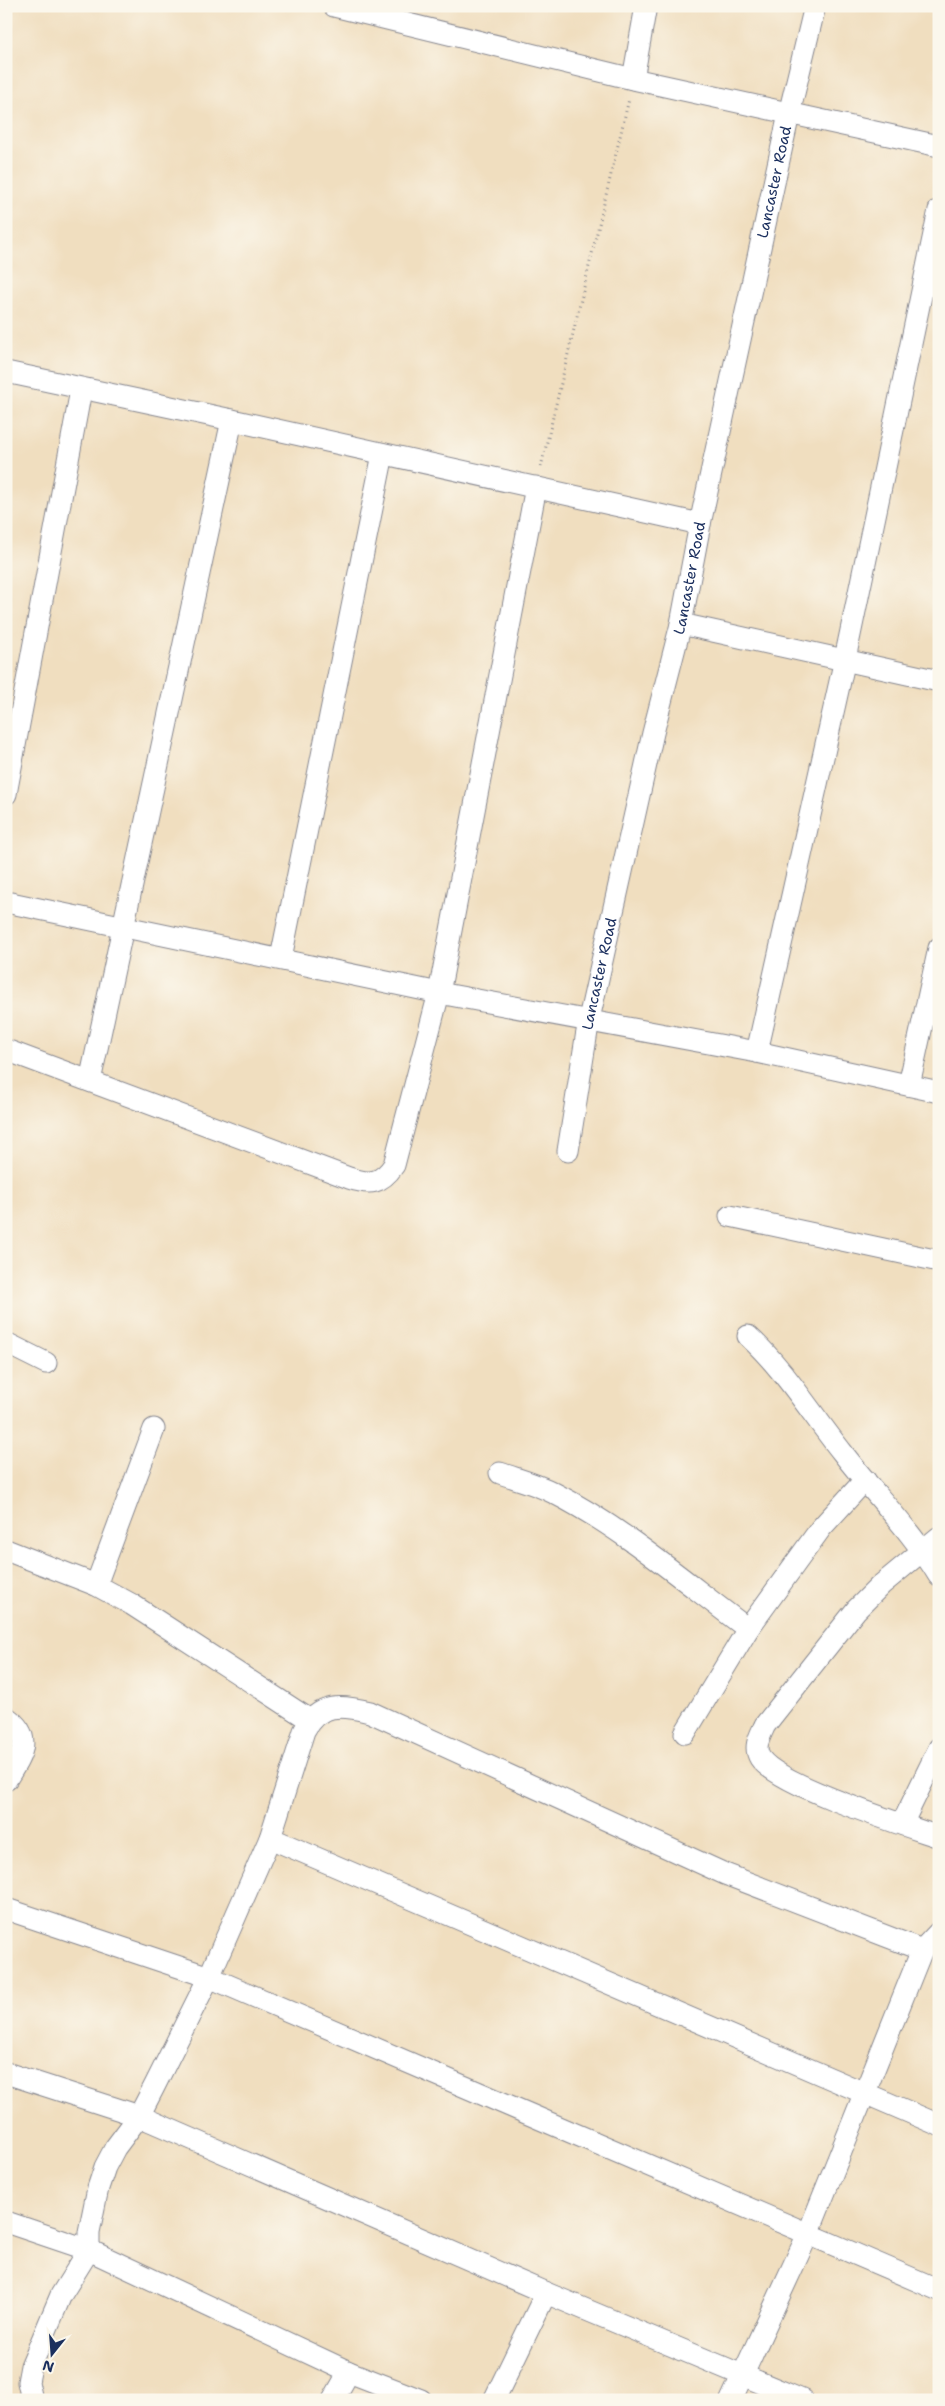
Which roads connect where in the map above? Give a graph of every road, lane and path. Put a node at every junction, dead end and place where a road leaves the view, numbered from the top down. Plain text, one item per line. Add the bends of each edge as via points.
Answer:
1 (334, 6) edge
2 (646, 6) edge
3 (814, 6) edge
4 (633, 79) junction
5 (789, 114) junction
6 (939, 146) edge
7 (939, 210) edge
8 (6, 372) edge
9 (81, 390) junction
10 (232, 420) junction
11 (383, 454) junction
12 (536, 487) junction
13 (700, 524) junction
14 (680, 624) junction
15 (845, 659) junction
16 (939, 681) edge
17 (6, 794) edge
18 (6, 902) edge
19 (123, 928) junction
20 (939, 948) edge
21 (281, 958) junction
22 (439, 993) junction
23 (589, 1019) junction
24 (6, 1050) edge
25 (757, 1052) junction
26 (90, 1081) junction
27 (909, 1085) junction
28 (939, 1092) edge
29 (568, 1151) dead end
30 (730, 1216) dead end
31 (939, 1261) edge
32 (748, 1336) dead end
33 (6, 1343) edge
34 (46, 1363) dead end
35 (154, 1429) dead end
36 (500, 1473) dead end
37 (865, 1480) junction
38 (931, 1544) edge
39 (6, 1550) edge
40 (939, 1576) edge
41 (96, 1585) junction
42 (748, 1630) junction
43 (6, 1717) edge
44 (310, 1720) junction
45 (685, 1733) dead end
46 (939, 1748) edge
47 (6, 1780) edge
48 (902, 1824) junction
49 (939, 1837) edge
50 (270, 1838) junction
51 (6, 1909) edge
52 (939, 1932) edge
53 (922, 1950) junction
54 (208, 1977) junction
55 (6, 2073) edge
56 (864, 2094) junction
57 (139, 2116) junction
58 (939, 2125) edge
59 (6, 2222) edge
60 (808, 2234) junction
61 (89, 2250) junction
62 (939, 2290) edge
63 (546, 2293) junction
64 (349, 2372) junction
65 (743, 2374) junction
66 (32, 2400) edge
67 (334, 2400) edge
68 (421, 2400) edge
69 (494, 2400) edge
70 (731, 2400) edge
71 (802, 2400) edge

1 - 4 street
2 - 4 street
3 - 5 street, Lancaster Road
4 - 5 street
4 - 12 path
5 - 6 street
5 - 13 street, Lancaster Road
7 - 15 street
8 - 9 street
9 - 10 street
9 - 17 street
10 - 11 street
10 - 19 street
11 - 12 street
11 - 21 street
12 - 13 street
12 - 22 street
13 - 14 street, Lancaster Road
14 - 15 street
14 - 23 street, Lancaster Road
15 - 16 street
15 - 25 street
18 - 19 street
19 - 21 street
19 - 26 street
20 - 27 street
21 - 22 street
22 - 23 street
22 - 26 street via 394,1165 385,1177 374,1181 349,1178
23 - 25 street
23 - 29 street, Lancaster Road
24 - 26 street
25 - 27 street
27 - 28 street
30 - 31 street
32 - 37 street via 777,1364
33 - 34 street
35 - 41 street
36 - 42 street via 553,1492 576,1506 624,1537
37 - 38 street
37 - 42 street via 822,1528
38 - 40 street
38 - 48 street via 856,1610 764,1725 756,1744 759,1757 770,1770
39 - 41 street
41 - 44 street via 139,1609
42 - 45 street
43 - 47 street via 14,1722 24,1742 22,1754
44 - 50 street
44 - 53 street via 328,1708 355,1708 370,1712 672,1851
46 - 48 street
48 - 49 street
50 - 54 street
50 - 56 street
51 - 54 street
52 - 53 street
53 - 56 street
54 - 57 street
54 - 60 street
55 - 57 street
56 - 58 street
56 - 60 street
57 - 61 street via 105,2167 90,2224
57 - 63 street
59 - 61 street
60 - 62 street
60 - 65 street
61 - 64 street
61 - 66 street via 61,2295 43,2334 28,2382
63 - 65 street
63 - 69 street
64 - 67 street
64 - 68 street
65 - 70 street
65 - 71 street

